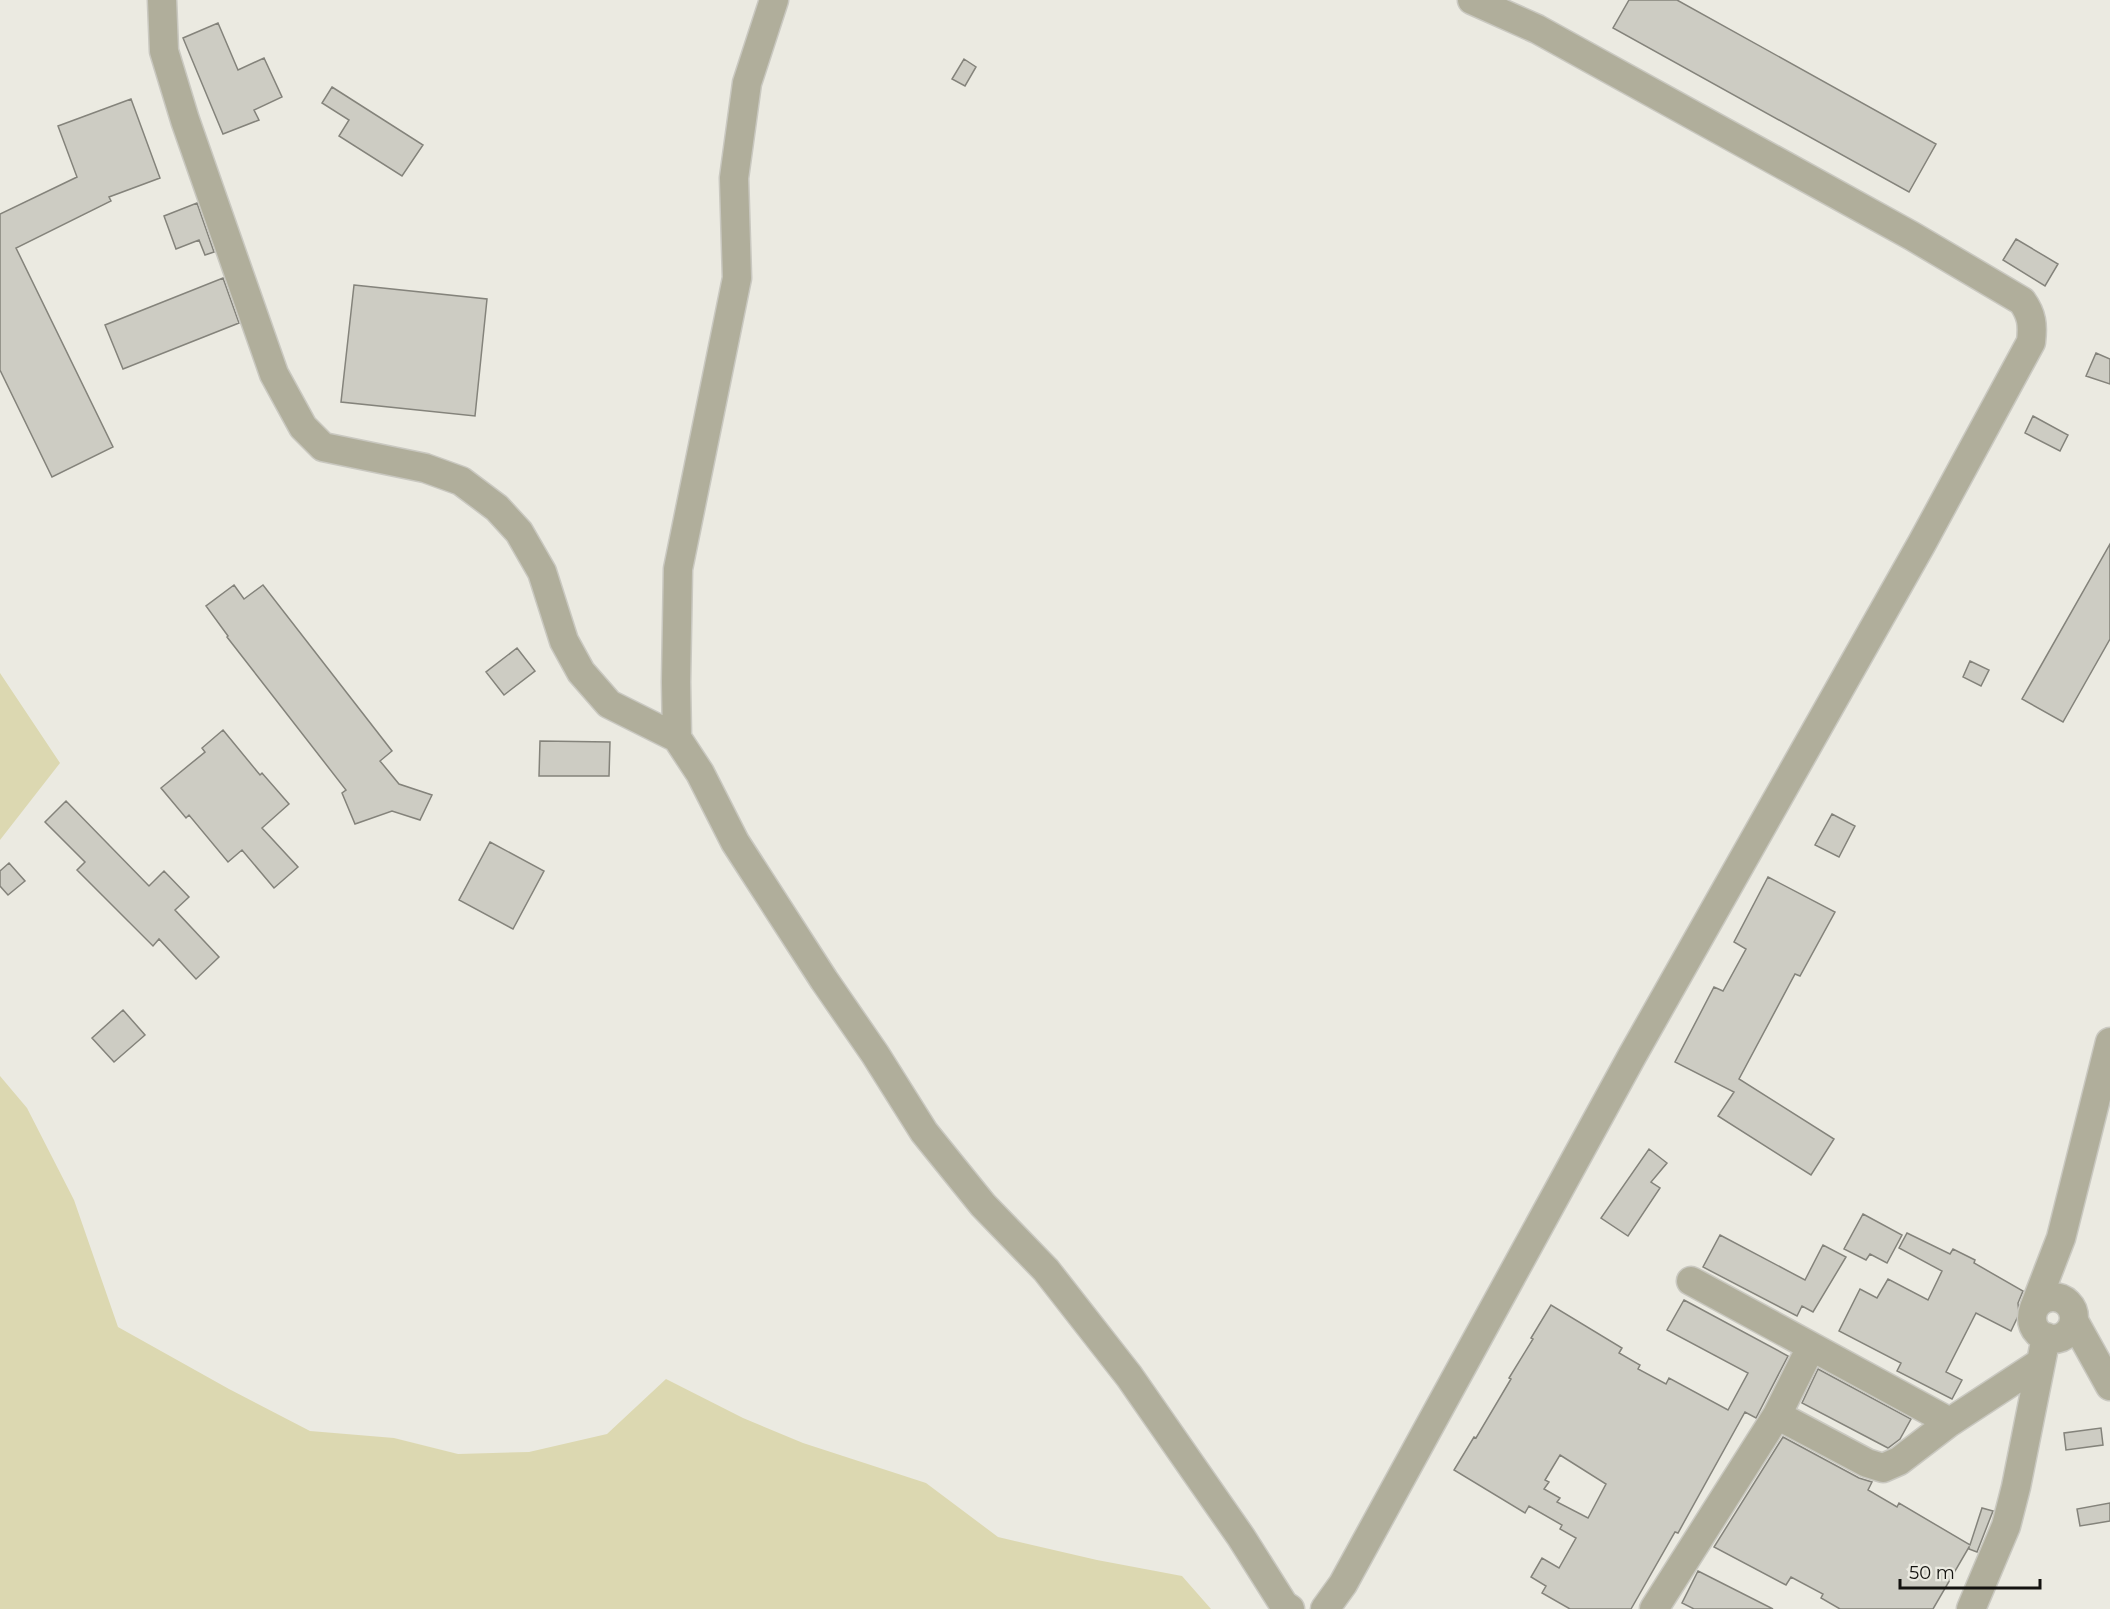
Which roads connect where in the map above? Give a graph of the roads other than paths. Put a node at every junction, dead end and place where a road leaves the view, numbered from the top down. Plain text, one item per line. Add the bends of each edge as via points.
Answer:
1 (162, 0) edge
2 (774, 0) edge
3 (1472, 0) edge
4 (677, 738) junction
5 (2110, 1042) edge
6 (2061, 1238) junction
7 (1691, 1281) dead end
8 (2034, 1308) junction
9 (2058, 1335) junction
10 (1811, 1347) junction
11 (2110, 1388) edge
12 (1777, 1415) junction
13 (1950, 1422) junction
14 (1290, 1609) edge
15 (1325, 1609) edge
16 (1654, 1609) edge
17 (1971, 1609) edge

1 - 4 street via 164,51 184,120 274,374 303,427 323,447 425,468 461,481 497,508 519,532 542,572 564,641 581,672 609,704
2 - 4 street via 747,83 734,178 737,278 678,569
3 - 15 street via 1537,29 1912,236 2022,302 2033,326 2031,342 1922,543 1632,1056 1343,1584
4 - 14 street via 700,773 735,842 924,1132 983,1205 1046,1270 1129,1376
5 - 6 street
6 - 8 street
6 - 9 street
7 - 10 street
8 - 9 street via 2033,1325 2040,1335
8 - 9 street via 2044,1299 2057,1297 2068,1303
9 - 11 street
9 - 13 street
9 - 17 street via 2006,1526
10 - 12 street
10 - 13 street
12 - 13 street via 1867,1463 1883,1467 1899,1461
12 - 16 street

